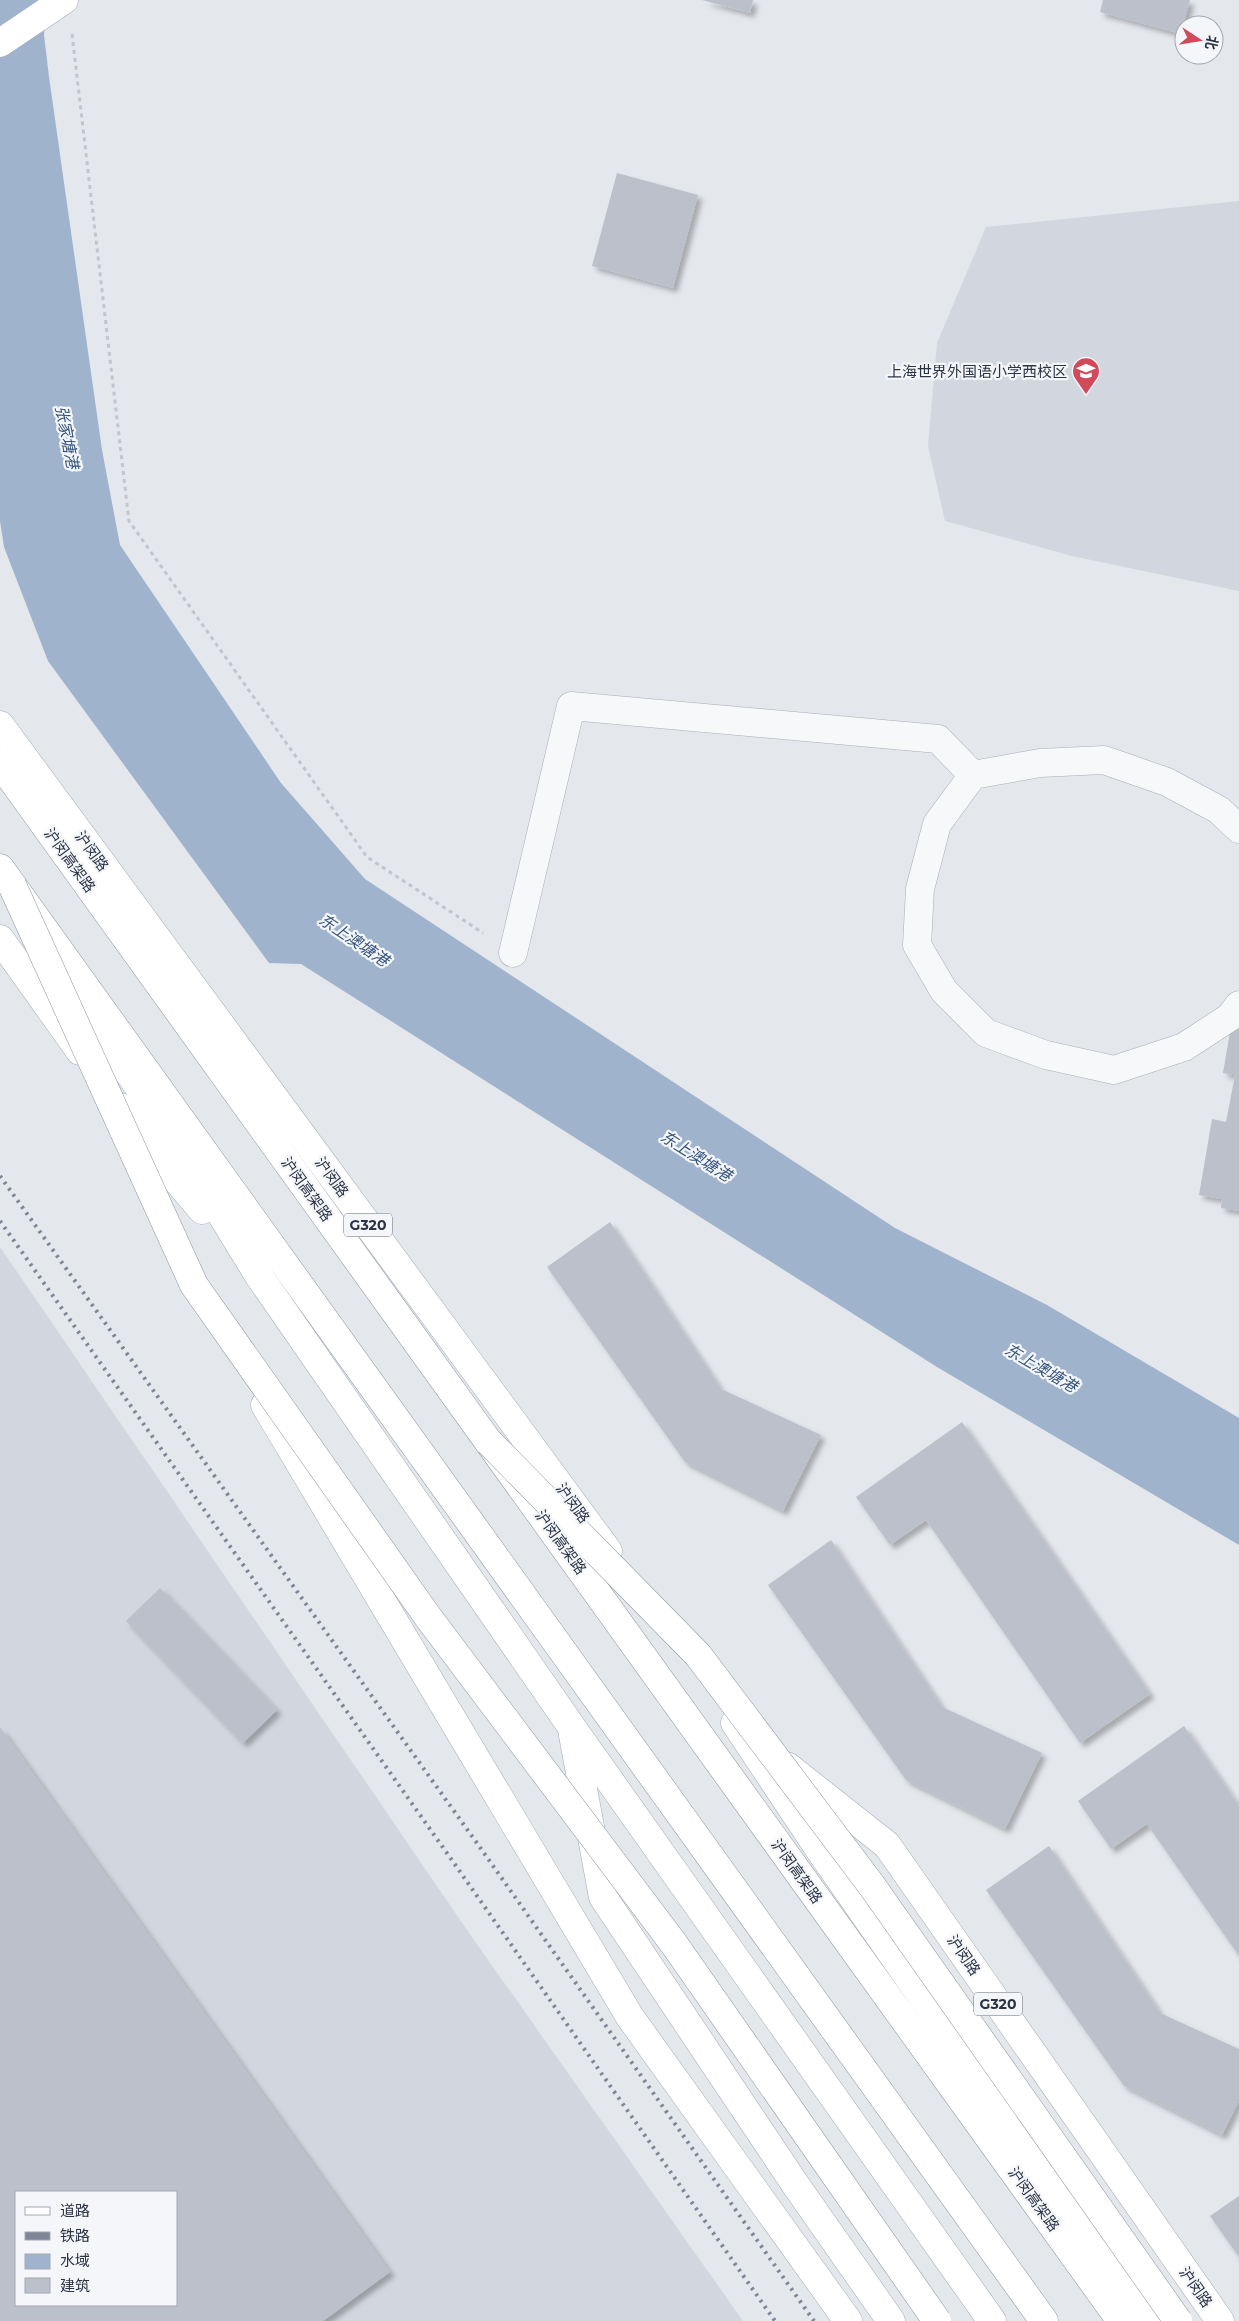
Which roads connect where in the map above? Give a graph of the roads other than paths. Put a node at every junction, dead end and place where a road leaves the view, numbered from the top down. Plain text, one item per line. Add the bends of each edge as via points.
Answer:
1 (64, 0) edge
2 (0, 43) edge
3 (0, 725) edge
4 (0, 763) edge
5 (973, 775) junction
6 (1239, 829) edge
7 (4, 879) edge
8 (0, 939) edge
9 (513, 953) road end
10 (1239, 1005) edge
11 (259, 1276) junction
12 (194, 1285) junction
13 (488, 1442) junction
14 (736, 1725) junction
15 (571, 1726) junction
16 (848, 2321) edge
17 (891, 2321) edge
18 (937, 2321) edge
19 (992, 2321) edge
20 (1044, 2321) edge
21 (1121, 2321) edge
22 (1148, 2321) edge
23 (1178, 2321) edge
24 (1220, 2321) edge

1 - 2 main road
3 - 14 main road, 沪闵路 / G320
4 - 13 main road, 沪闵高架路
5 - 6 street via 1040,763 1104,760 1167,782 1219,810
5 - 9 street via 938,739 571,706
5 - 10 street via 937,824 920,889 917,945 944,991 986,1033 1046,1055 1114,1070 1184,1047 1230,1017
7 - 11 main road
7 - 12 main road, bridge
7 - 20 main road, bridge
8 - 11 main road via 148,1146
11 - 15 main road
12 - 16 main road, bridge via 630,2017
12 - 18 main road, bridge via 428,1617 674,1944
13 - 21 main road, 沪闵高架路, bridge
13 - 23 main road, bridge via 698,1656 872,1886
14 - 22 main road, 沪闵路 / G320
14 - 24 main road, 沪闵路 / G320 via 887,1845
15 - 17 main road via 603,1897
15 - 19 main road

